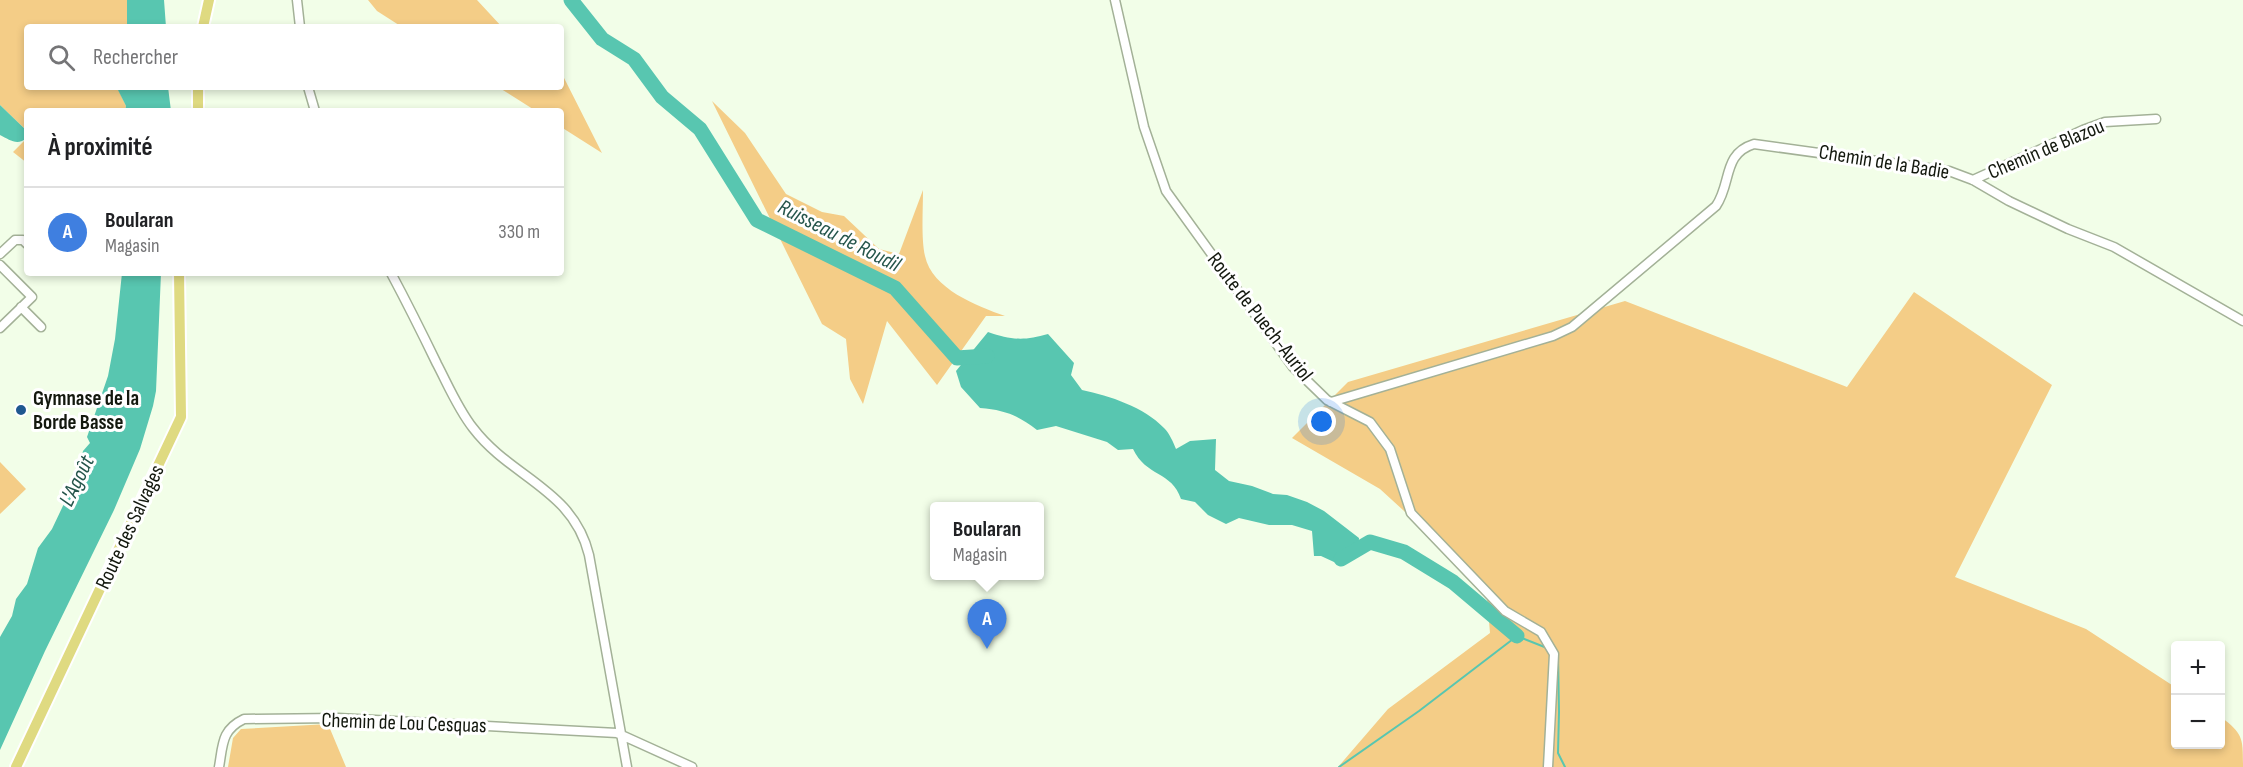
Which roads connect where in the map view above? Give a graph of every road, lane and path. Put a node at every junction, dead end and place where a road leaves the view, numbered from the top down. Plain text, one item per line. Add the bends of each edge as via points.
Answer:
1 (209, 0) edge
2 (297, 0) edge
3 (1115, 0) edge
4 (204, 24) edge
5 (300, 24) edge
6 (198, 90) edge
7 (310, 90) edge
8 (198, 108) edge
9 (314, 108) edge
10 (2156, 119) dead end
11 (1973, 180) junction
12 (24, 241) edge
13 (0, 254) edge
14 (0, 265) edge
15 (179, 276) edge
16 (394, 276) edge
17 (21, 307) junction
18 (2243, 321) edge
19 (41, 327) dead end
20 (0, 328) edge
21 (1331, 402) junction
22 (621, 735) junction
23 (16, 767) edge
24 (219, 767) edge
25 (627, 767) edge
26 (692, 767) edge
27 (1548, 767) edge

1 - 4 main road
2 - 5 street
3 - 21 street, Route de Puech-Auriol via 1144,127 1166,191 1293,367
6 - 8 main road
7 - 9 street
10 - 11 street, Chemin de Blazou via 2105,122
11 - 18 street, Chemin de la Badie via 2009,201 2114,247
11 - 21 street, Chemin de la Badie via 1949,171 1857,157 1747,146 1730,162 1726,188 1716,206 1572,327
12 - 13 street via 15,240
14 - 17 street via 32,297
15 - 23 main road, Route des Salvages via 182,417
16 - 22 street via 474,429 499,455 562,504 582,532
17 - 19 street
17 - 20 street
21 - 27 street, Route de Puech-Auriol via 1370,422 1390,450 1412,513 1504,611 1541,632 1552,651
22 - 24 street, Chemin de Lou Cesquas via 338,718 244,719 233,724 225,735
22 - 25 street
22 - 26 street, Chemin de Lou Cesquas

